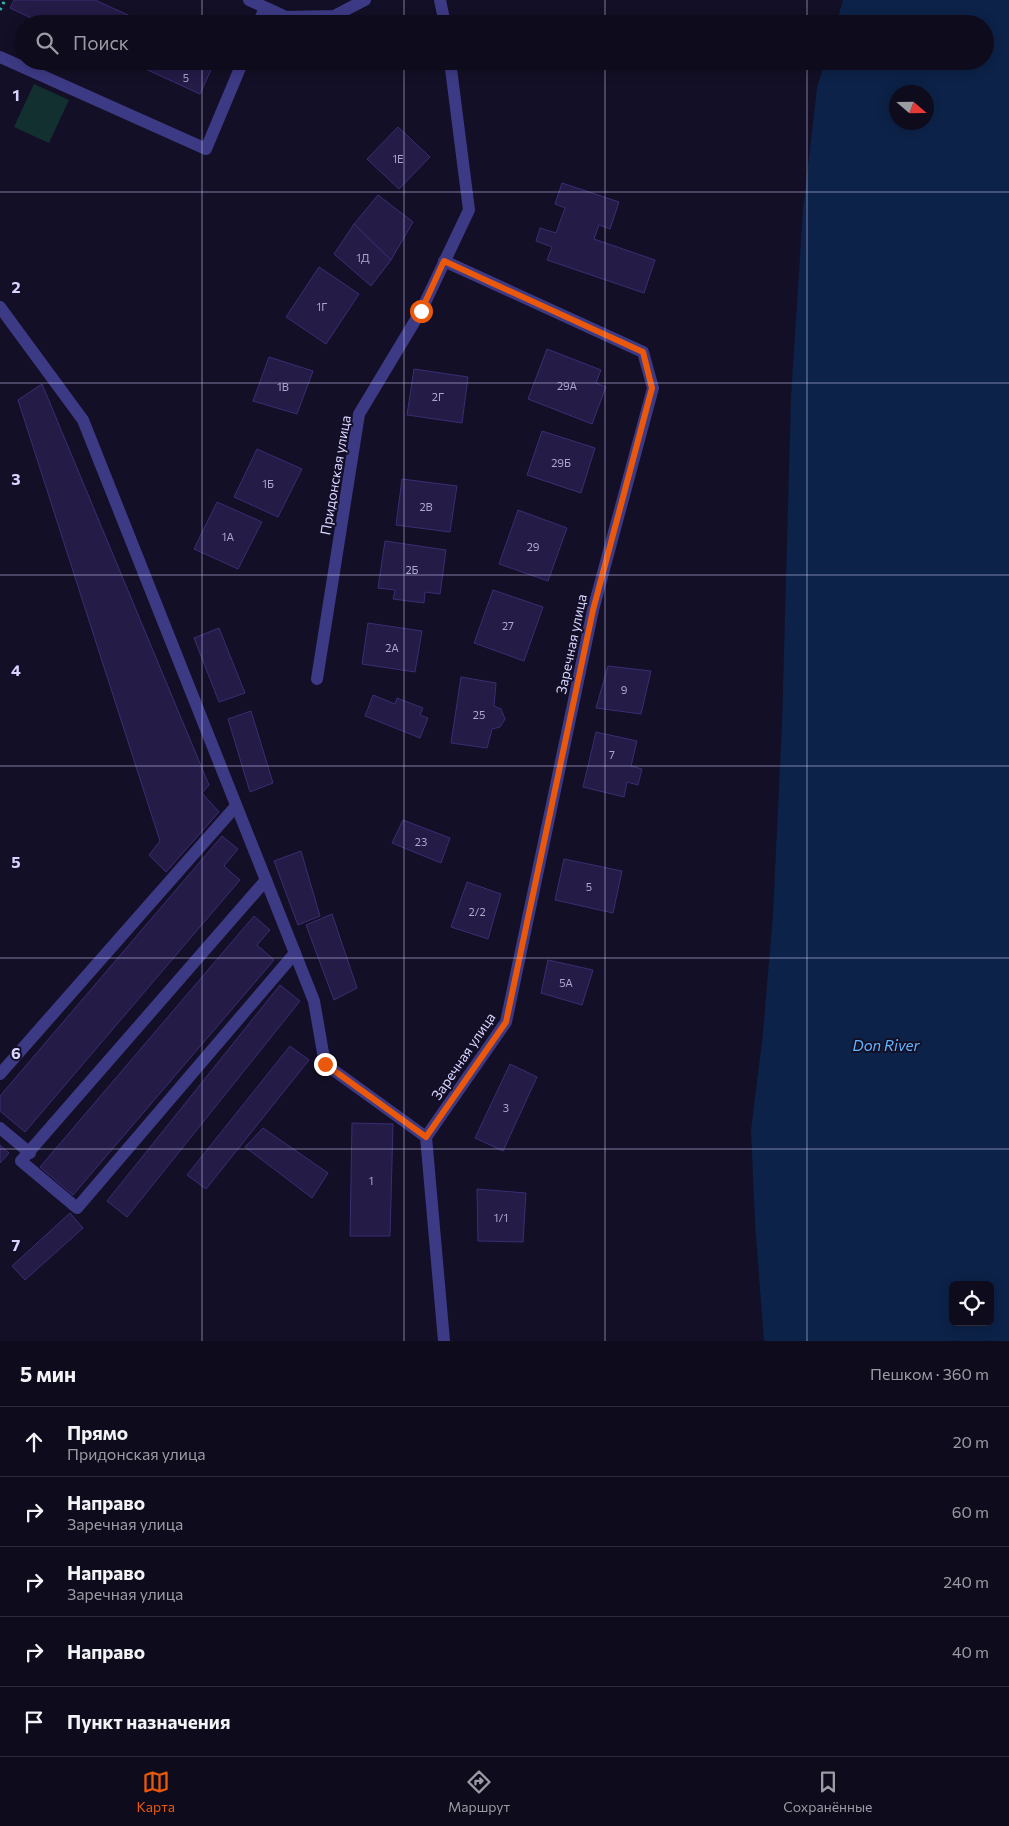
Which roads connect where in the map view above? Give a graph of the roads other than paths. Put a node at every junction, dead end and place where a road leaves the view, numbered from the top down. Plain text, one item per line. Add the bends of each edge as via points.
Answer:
1 (248, 0) edge
2 (365, 0) edge
3 (440, 0) edge
4 (265, 8) junction
5 (262, 15) edge
6 (281, 15) edge
7 (336, 15) edge
8 (443, 15) edge
9 (0, 57) edge
10 (15, 64) edge
11 (29, 70) edge
12 (238, 70) edge
13 (451, 70) edge
14 (444, 261) junction
15 (0, 307) edge
16 (318, 679) dead end
17 (236, 806) junction
18 (266, 880) junction
19 (295, 953) junction
20 (0, 1074) edge
21 (0, 1128) edge
22 (426, 1137) junction
23 (30, 1153) junction
24 (444, 1341) edge

1 - 4 street
2 - 7 street
3 - 8 street
4 - 5 street
4 - 6 street
9 - 10 street
11 - 12 street via 206,150
13 - 14 street, Придонская улица via 468,210
14 - 16 street, Придонская улица via 421,311 359,414
14 - 22 street, Заречная улица via 643,352 652,388 593,610 506,1022
15 - 17 street via 83,420
17 - 18 street
17 - 20 street
18 - 19 street
18 - 23 street
19 - 22 street via 314,1001 325,1064
19 - 23 street via 78,1208 21,1161
21 - 23 street
22 - 24 street

